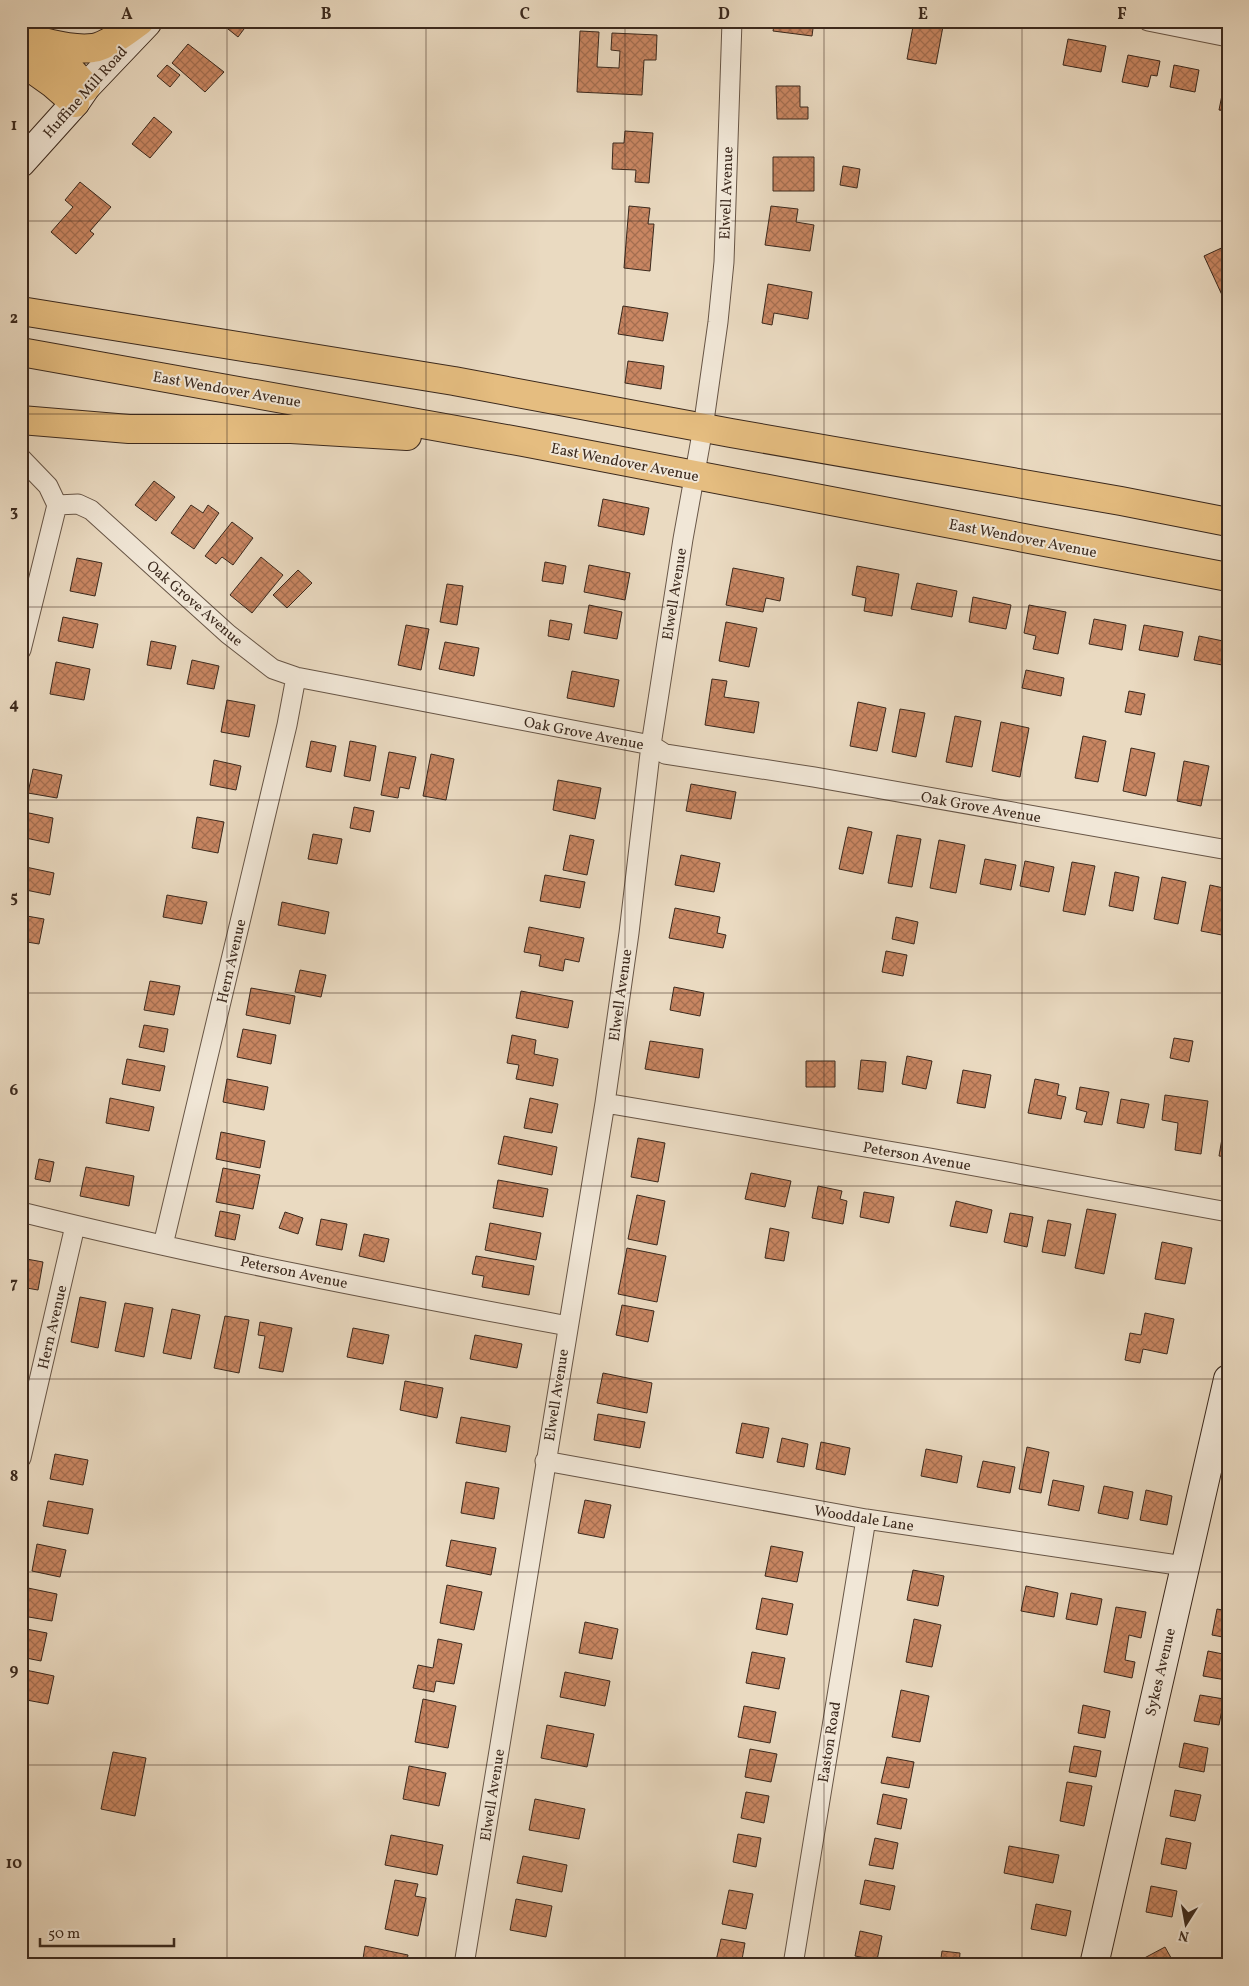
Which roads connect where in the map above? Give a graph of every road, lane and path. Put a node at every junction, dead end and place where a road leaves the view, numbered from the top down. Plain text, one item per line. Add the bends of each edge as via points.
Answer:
1 (140, 21) edge
2 (148, 21) edge
3 (732, 21) edge
4 (1148, 21) edge
5 (30, 33) edge
6 (1228, 37) edge
7 (21, 61) edge
8 (81, 95) junction
9 (21, 163) edge
10 (21, 311) edge
11 (21, 352) edge
12 (21, 420) edge
13 (703, 428) junction
14 (523, 442) junction
15 (21, 458) edge
16 (694, 475) junction
17 (57, 505) junction
18 (1228, 522) edge
19 (1228, 577) edge
20 (21, 650) edge
21 (296, 677) junction
22 (651, 745) junction
23 (1228, 850) edge
24 (605, 1103) junction
25 (21, 1212) edge
26 (1228, 1212) edge
27 (76, 1226) junction
28 (163, 1245) junction
29 (568, 1326) junction
30 (1228, 1379) edge
31 (21, 1458) edge
32 (546, 1461) junction
33 (866, 1519) junction
34 (1184, 1566) junction
35 (464, 1965) edge
36 (792, 1965) edge
37 (1094, 1965) edge

1 - 5 highway via 94,48 67,47
2 - 8 street, Huffine Mill Road
3 - 13 street, Elwell Avenue via 724,262
4 - 6 street
5 - 8 highway via 62,61
7 - 8 highway via 52,83
8 - 9 street, Huffine Mill Road
10 - 13 highway via 454,381
11 - 14 highway, East Wendover Avenue
12 - 14 highway via 129,428 291,429
13 - 16 street, Elwell Avenue
13 - 18 highway
14 - 16 highway, East Wendover Avenue
15 - 17 street via 48,486
16 - 19 highway, East Wendover Avenue
16 - 22 street, Elwell Avenue
17 - 20 street
17 - 21 street, Oak Grove Avenue via 78,504 91,510 228,634 273,669
21 - 22 street, Oak Grove Avenue
21 - 28 street, Hern Avenue via 288,725
22 - 23 street, Oak Grove Avenue via 665,754
22 - 24 street, Elwell Avenue
24 - 26 street, Peterson Avenue
24 - 29 street, Elwell Avenue
25 - 27 street, Peterson Avenue
27 - 28 street, Peterson Avenue
27 - 31 street, Hern Avenue
28 - 29 street, Peterson Avenue
29 - 32 street, Elwell Avenue
30 - 34 street, Sykes Avenue
32 - 33 street, Wooddale Lane
32 - 35 street, Elwell Avenue
33 - 34 street, Wooddale Lane
33 - 36 street, Easton Road
34 - 37 street, Sykes Avenue

